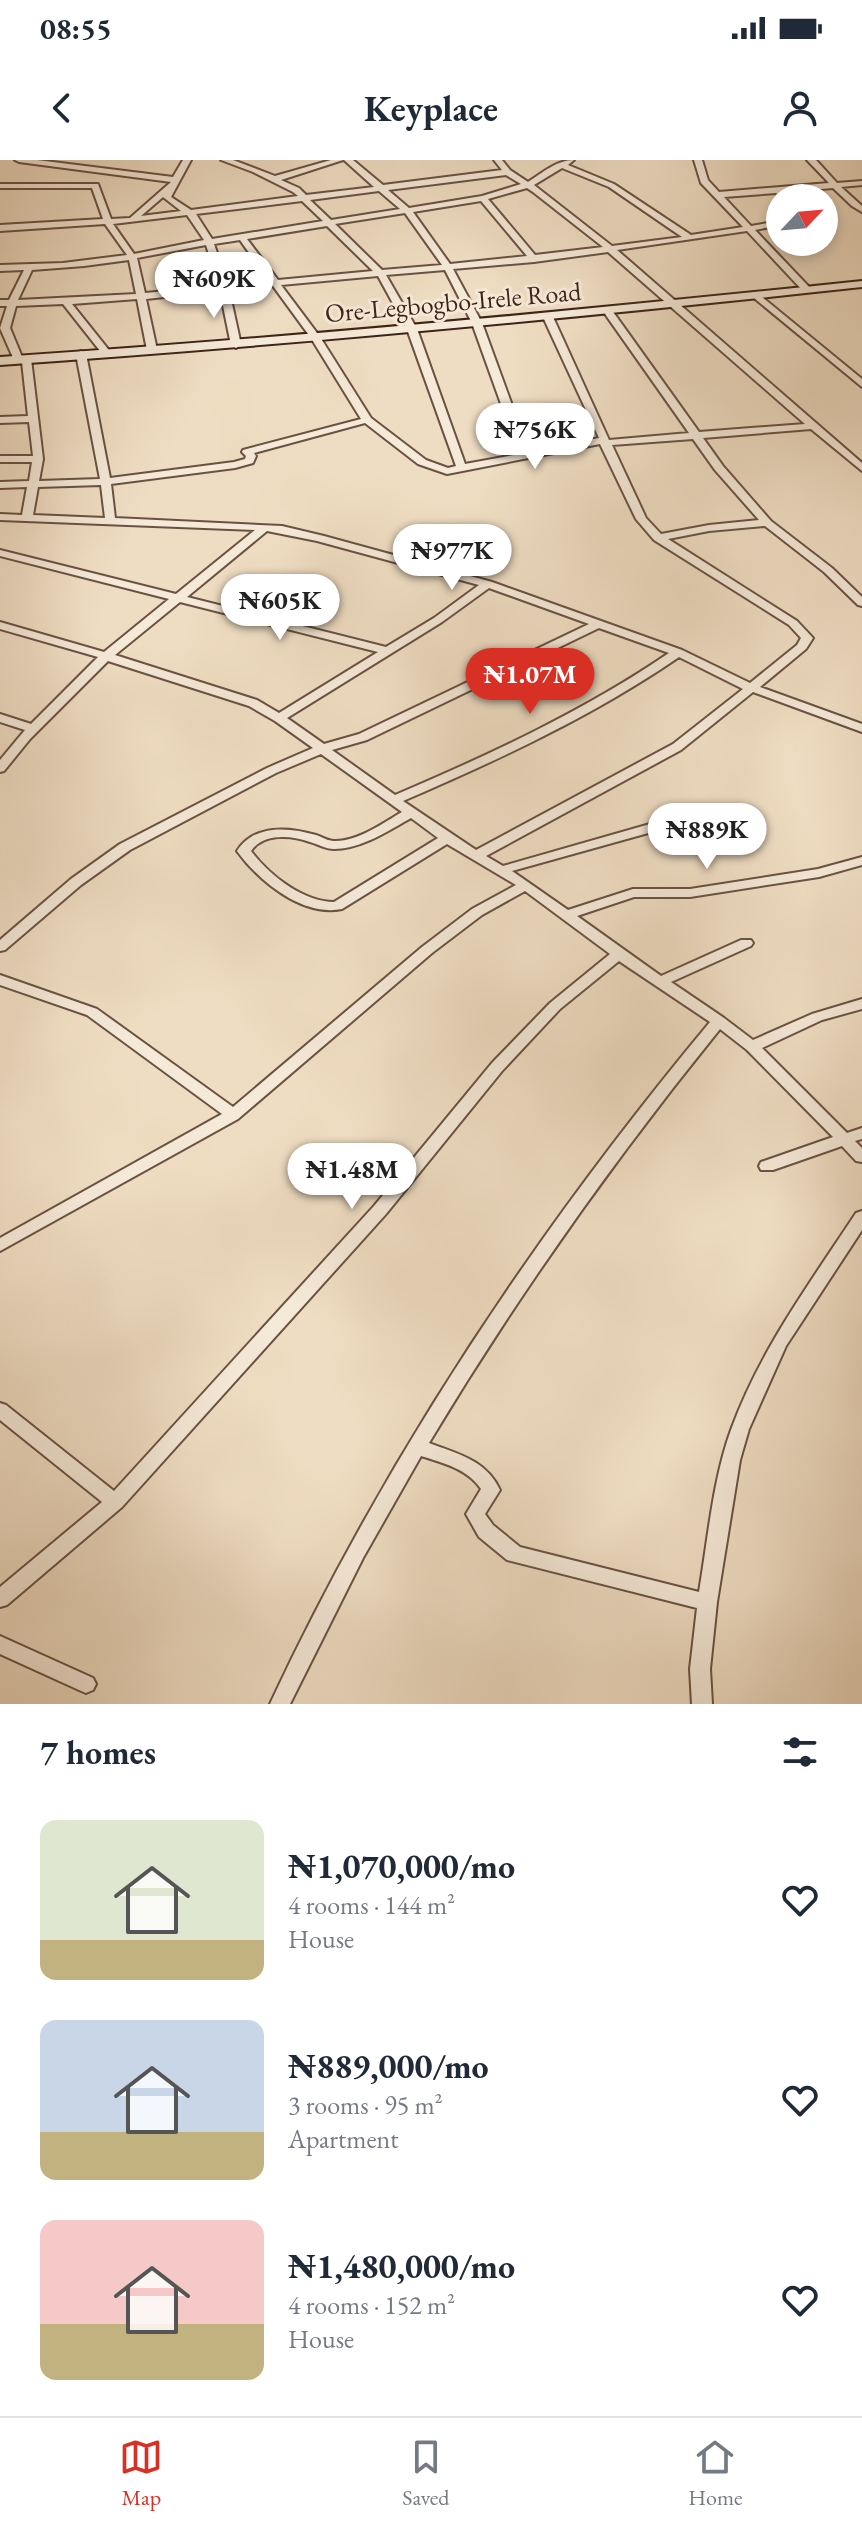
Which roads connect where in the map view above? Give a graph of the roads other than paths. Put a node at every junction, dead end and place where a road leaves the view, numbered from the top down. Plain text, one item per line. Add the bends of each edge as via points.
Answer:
1 (19, 160) edge
2 (187, 160) edge
3 (225, 160) edge
4 (339, 160) edge
5 (348, 160) edge
6 (498, 160) edge
7 (570, 160) edge
8 (699, 160) edge
9 (811, 160) edge
10 (560, 165) junction
11 (507, 172) junction
12 (275, 179) junction
13 (174, 182) junction
14 (862, 183) edge
15 (833, 184) edge
16 (528, 185) junction
17 (838, 185) edge
18 (0, 186) edge
19 (838, 189) edge
20 (380, 190) junction
21 (766, 191) edge
22 (717, 195) junction
23 (483, 198) junction
24 (304, 200) junction
25 (862, 210) edge
26 (409, 212) junction
27 (191, 213) junction
28 (132, 220) junction
29 (108, 223) junction
30 (329, 224) junction
31 (766, 226) edge
32 (0, 228) edge
33 (750, 229) junction
34 (242, 237) junction
35 (688, 237) junction
36 (208, 242) junction
37 (609, 248) junction
38 (133, 258) junction
39 (534, 259) junction
40 (447, 266) junction
41 (0, 268) edge
42 (29, 268) junction
43 (382, 275) junction
44 (275, 283) junction
45 (862, 284) edge
46 (224, 288) junction
47 (807, 290) junction
48 (757, 296) junction
49 (139, 297) junction
50 (65, 301) junction
51 (0, 303) edge
52 (12, 303) junction
53 (676, 305) junction
54 (608, 311) junction
55 (548, 317) junction
56 (477, 323) junction
57 (2, 328) edge
58 (412, 329) junction
59 (315, 337) junction
60 (236, 345) junction
61 (152, 350) junction
62 (81, 354) junction
63 (107, 354) junction
64 (22, 359) junction
65 (0, 361) edge
66 (862, 384) edge
67 (31, 419) junction
68 (0, 420) edge
69 (367, 420) junction
70 (814, 426) junction
71 (696, 437) junction
72 (604, 442) junction
73 (525, 456) junction
74 (0, 459) edge
75 (38, 459) junction
76 (461, 467) junction
77 (862, 468) edge
78 (106, 482) junction
79 (35, 483) junction
80 (0, 485) edge
81 (0, 517) edge
82 (27, 517) junction
83 (110, 519) junction
84 (767, 523) junction
85 (262, 530) junction
86 (658, 538) junction
87 (0, 553) edge
88 (488, 584) junction
89 (181, 597) junction
90 (862, 603) edge
91 (598, 624) junction
92 (0, 625) edge
93 (388, 651) junction
94 (678, 652) junction
95 (105, 657) junction
96 (749, 687) junction
97 (0, 718) edge
98 (279, 718) junction
99 (33, 728) junction
100 (862, 728) edge
101 (321, 747) junction
102 (0, 768) edge
103 (394, 800) junction
104 (410, 813) junction
105 (697, 815) dead end
106 (447, 838) junction
107 (477, 855) junction
108 (862, 861) edge
109 (502, 870) junction
110 (526, 885) junction
111 (566, 915) junction
112 (746, 943) dead end
113 (0, 947) edge
114 (619, 954) junction
115 (0, 980) edge
116 (661, 981) junction
117 (862, 1004) edge
118 (719, 1021) junction
119 (752, 1047) junction
120 (233, 1115) junction
121 (862, 1133) edge
122 (844, 1139) junction
123 (862, 1157) edge
124 (767, 1166) dead end
125 (862, 1217) edge
126 (0, 1245) edge
127 (0, 1410) edge
128 (418, 1447) junction
129 (115, 1502) junction
130 (0, 1599) edge
131 (707, 1602) junction
132 (0, 1645) edge
133 (86, 1684) dead end
134 (280, 1704) edge
135 (702, 1704) edge

1 - 13 street
2 - 13 street
3 - 12 street
4 - 12 street
5 - 20 street
6 - 11 street
7 - 10 street
8 - 22 street via 704,181
9 - 15 street
10 - 16 street
10 - 35 street via 623,189
11 - 16 street
11 - 20 street
12 - 24 street
13 - 27 street via 167,197
13 - 28 street
14 - 17 street
16 - 23 street
16 - 37 street
18 - 29 street via 95,186
19 - 25 street
20 - 24 street
20 - 26 street
21 - 22 street
22 - 33 street
23 - 26 street
23 - 39 street
24 - 27 street
24 - 30 street
26 - 30 street
26 - 40 street
27 - 28 street
27 - 36 street
28 - 29 street
29 - 32 street
29 - 38 street
30 - 34 street
30 - 43 street
31 - 33 street
33 - 35 street
33 - 47 street
34 - 36 street
34 - 44 street
35 - 37 street
36 - 38 street
36 - 46 street
37 - 39 street
37 - 53 street
38 - 42 street
38 - 49 street
39 - 40 street
40 - 43 street
40 - 56 street
41 - 42 street
42 - 52 street
43 - 44 street
43 - 58 street
44 - 46 street
44 - 59 street
45 - 47 main road, Ore-Legbogbo-Irele Road
46 - 49 street
46 - 60 street
47 - 48 main road, Ore-Legbogbo-Irele Road
48 - 53 main road, Ore-Legbogbo-Irele Road
48 - 66 street
49 - 50 street
49 - 61 street
50 - 52 street
50 - 63 street
51 - 52 street
52 - 57 street
53 - 54 main road, Ore-Legbogbo-Irele Road
53 - 70 street
54 - 55 main road, Ore-Legbogbo-Irele Road
54 - 71 street
55 - 56 main road, Ore-Legbogbo-Irele Road
55 - 72 street
56 - 58 main road, Ore-Legbogbo-Irele Road
56 - 73 street
57 - 64 street
58 - 59 main road, Ore-Legbogbo-Irele Road
58 - 76 street
59 - 60 main road, Ore-Legbogbo-Irele Road
59 - 69 street
60 - 61 main road, Ore-Legbogbo-Irele Road
61 - 63 main road, Ore-Legbogbo-Irele Road
62 - 63 main road, Ore-Legbogbo-Irele Road
62 - 64 main road, Ore-Legbogbo-Irele Road
62 - 78 street
64 - 65 main road, Ore-Legbogbo-Irele Road
64 - 67 street
67 - 68 street
67 - 75 street
69 - 76 street via 429,466 447,471
69 - 78 street via 247,452 251,458 245,463
70 - 71 street
70 - 77 street
71 - 72 street
71 - 84 street
72 - 73 street
72 - 86 street via 634,507
73 - 76 street
74 - 75 street
75 - 79 street
78 - 79 street
78 - 83 street
79 - 80 street
79 - 82 street
81 - 82 street
82 - 83 street
83 - 85 street
84 - 86 street
84 - 90 street
85 - 88 street via 320,538
85 - 89 street
86 - 96 street via 805,634 802,647
87 - 89 street
88 - 91 street
88 - 93 street
89 - 93 street
89 - 95 street
91 - 94 street
91 - 101 street via 363,737
92 - 95 street
93 - 98 street
94 - 96 street
94 - 103 street via 636,681 492,758
95 - 98 street via 253,703
95 - 99 street
96 - 100 street
96 - 107 street via 677,747
97 - 99 street
98 - 101 street
99 - 102 street
101 - 103 street
101 - 113 street via 126,846
103 - 104 street
104 - 106 street
104 - 106 street via 370,836 332,846 298,835 262,835 251,839 244,851 264,876 328,907
105 - 109 street
106 - 107 street
107 - 109 street
108 - 111 street via 690,893 633,893
109 - 110 street
110 - 111 street
110 - 120 street via 477,912 427,950
111 - 114 street
112 - 116 street
114 - 116 street
114 - 129 street via 555,1006 497,1067 380,1210
115 - 120 street via 92,1012
116 - 118 street
117 - 119 street via 817,1017
118 - 119 street
118 - 128 street via 560,1225
119 - 122 street
120 - 126 street
121 - 122 street
122 - 123 street
122 - 124 street
125 - 131 street via 778,1344 740,1429
127 - 129 street
128 - 131 street via 478,1471 489,1481 491,1490 475,1514 514,1554
128 - 134 street via 367,1532
129 - 130 street
131 - 135 street
132 - 133 street

